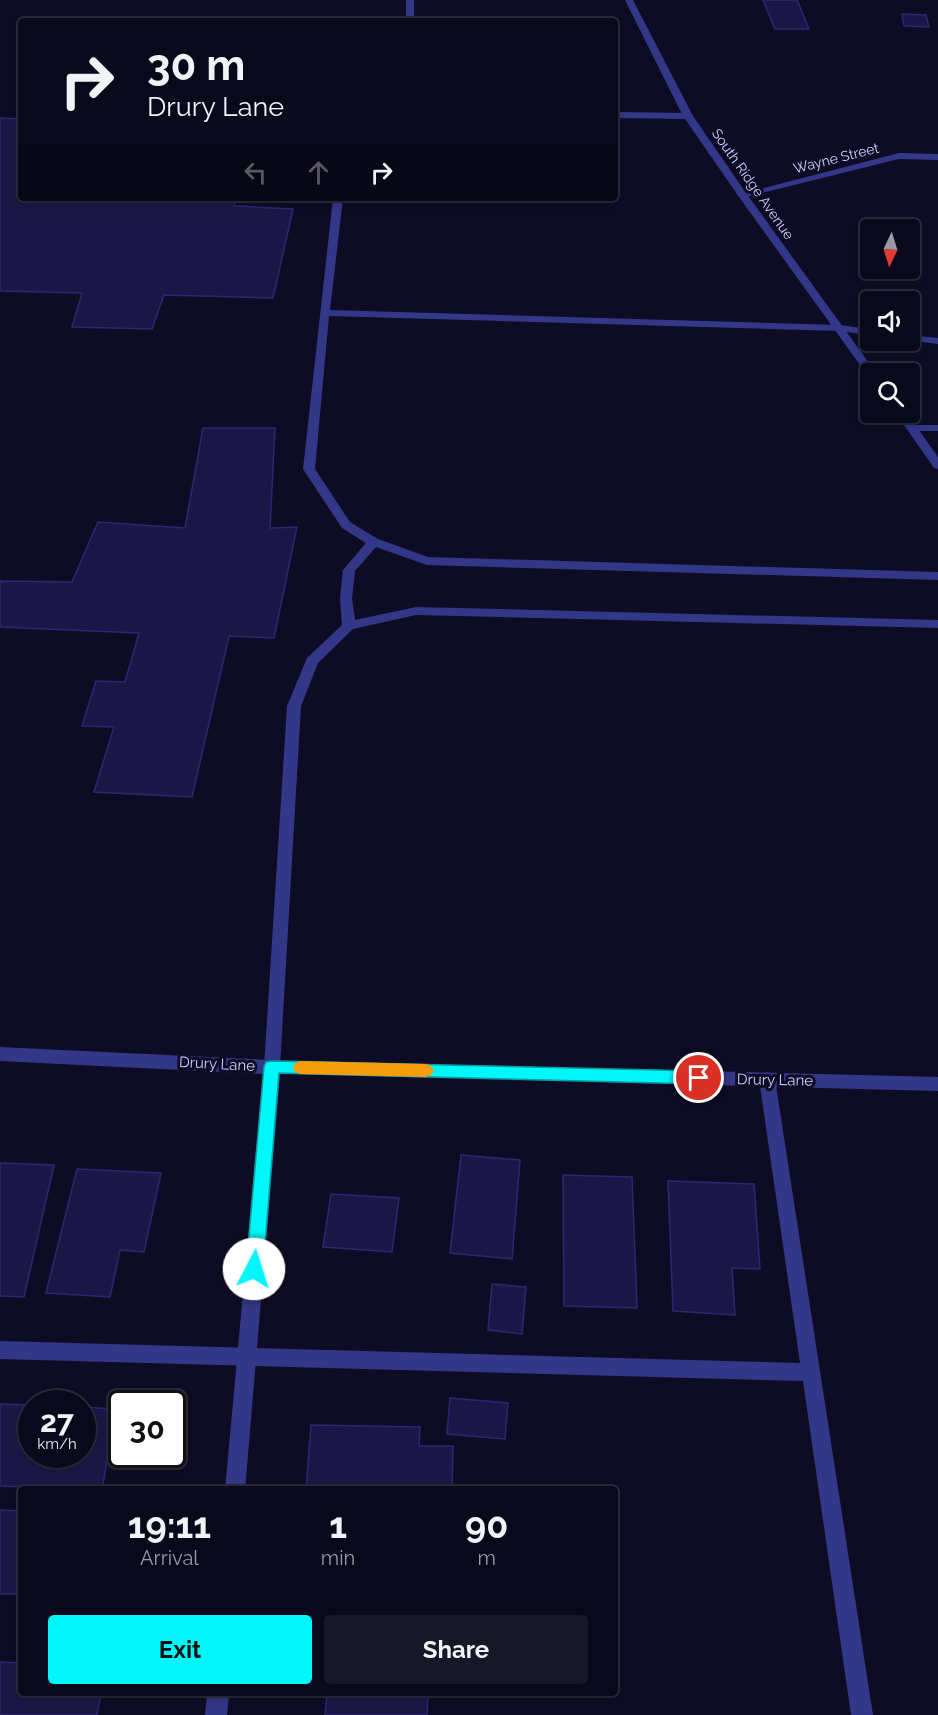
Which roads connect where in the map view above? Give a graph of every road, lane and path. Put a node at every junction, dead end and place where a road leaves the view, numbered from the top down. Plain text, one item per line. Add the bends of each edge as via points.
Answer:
1 (410, 0) edge
2 (629, 0) edge
3 (410, 18) edge
4 (618, 115) edge
5 (688, 116) junction
6 (938, 157) edge
7 (742, 195) junction
8 (338, 201) edge
9 (324, 313) junction
10 (839, 328) junction
11 (860, 331) edge
12 (920, 339) edge
13 (938, 341) edge
14 (864, 363) edge
15 (908, 423) edge
16 (911, 428) junction
17 (938, 428) edge
18 (938, 465) edge
19 (374, 542) junction
20 (938, 576) edge
21 (938, 624) edge
22 (349, 626) junction
23 (0, 1054) edge
24 (272, 1067) junction
25 (767, 1079) junction
26 (938, 1084) edge
27 (0, 1350) edge
28 (247, 1358) junction
29 (811, 1372) junction
30 (236, 1486) edge
31 (218, 1696) edge
32 (216, 1715) edge
33 (862, 1715) edge

1 - 3 street
2 - 5 street, South Ridge Avenue
4 - 5 street
5 - 7 street, South Ridge Avenue
6 - 7 street, Wayne Street via 899,156
7 - 10 street, South Ridge Avenue
8 - 9 street
9 - 10 street
9 - 19 street via 309,469 346,525
10 - 11 street
10 - 14 street, South Ridge Avenue
12 - 13 street
15 - 16 street
16 - 17 street
16 - 18 street
19 - 20 street via 427,561
19 - 22 street via 349,570
21 - 22 street via 416,610
22 - 24 street via 312,661 294,706
23 - 24 street, Drury Lane
24 - 25 street, Drury Lane
24 - 28 street
25 - 26 street, Drury Lane
25 - 29 street
27 - 28 street
28 - 29 street
28 - 30 street
29 - 33 street
31 - 32 street

